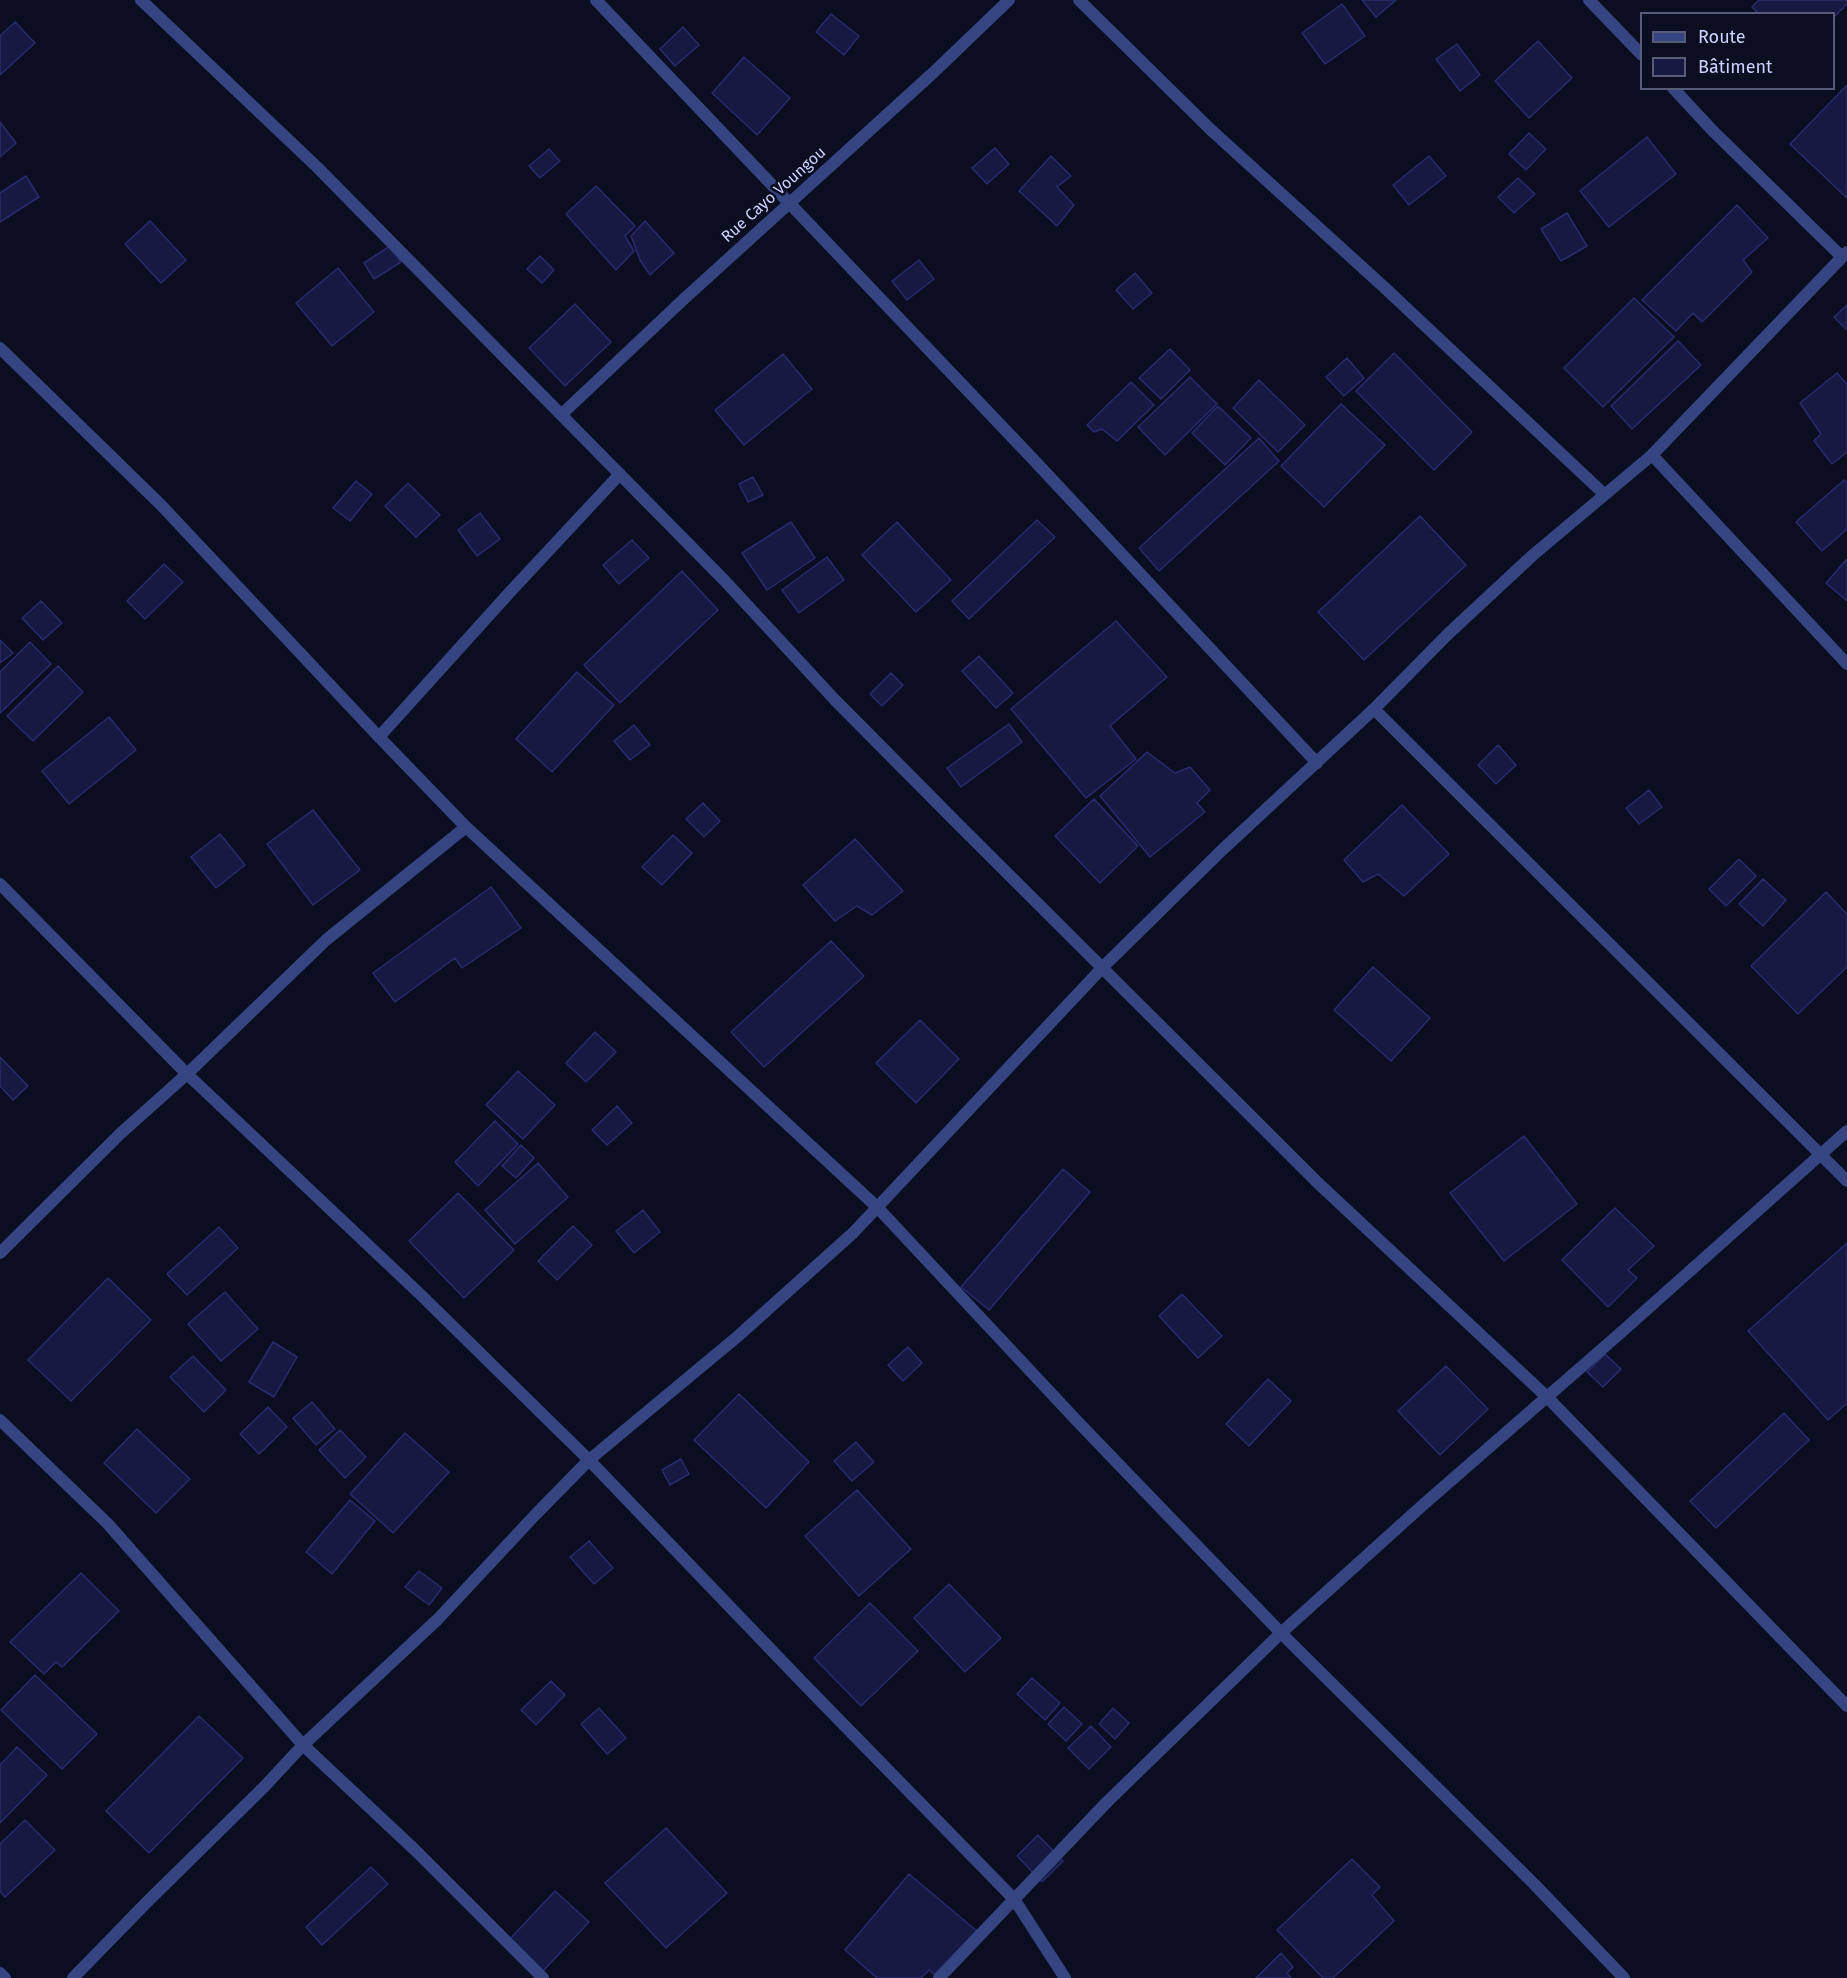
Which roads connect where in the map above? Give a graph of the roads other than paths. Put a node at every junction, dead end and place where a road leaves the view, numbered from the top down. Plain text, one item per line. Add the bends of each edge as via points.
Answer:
1 (141, 0) edge
2 (596, 0) edge
3 (1009, 0) edge
4 (1079, 0) edge
5 (1589, 0) edge
6 (1640, 54) edge
7 (1675, 90) edge
8 (790, 203) junction
9 (1844, 255) edge
10 (0, 348) edge
11 (562, 414) junction
12 (1652, 455) junction
13 (621, 474) junction
14 (1604, 494) junction
15 (1847, 664) edge
16 (1374, 709) junction
17 (380, 737) junction
18 (1317, 763) junction
19 (466, 827) junction
20 (0, 884) edge
21 (1102, 967) junction
22 (187, 1074) junction
23 (1847, 1131) edge
24 (1822, 1154) junction
25 (1847, 1181) edge
26 (877, 1207) junction
27 (0, 1253) edge
28 (1547, 1397) junction
29 (0, 1420) edge
30 (589, 1460) junction
31 (1281, 1633) junction
32 (1847, 1706) edge
33 (303, 1745) junction
34 (1014, 1899) junction
35 (0, 1973) edge
36 (5, 1978) edge
37 (73, 1978) edge
38 (543, 1978) edge
39 (939, 1978) edge
40 (1065, 1978) edge
41 (1624, 1978) edge

1 - 11 street via 317,167
2 - 8 street
3 - 8 street, Rue Cayo Voungou
4 - 14 street via 1210,129
5 - 6 street
7 - 9 street
8 - 11 street, Rue Cayo Voungou
8 - 18 street
9 - 12 street
10 - 17 street via 161,504
11 - 13 street
12 - 14 street
12 - 15 street
13 - 17 street
13 - 21 street via 836,700
14 - 16 street via 1448,633
16 - 18 street
16 - 24 street
17 - 19 street
18 - 21 street
19 - 22 street via 326,940
19 - 26 street
20 - 22 street
21 - 26 street
21 - 28 street via 1318,1183
22 - 27 street via 121,1133
22 - 30 street
23 - 24 street
24 - 25 street
24 - 28 street
26 - 30 street via 737,1337
26 - 31 street
28 - 31 street
28 - 32 street
29 - 33 street via 108,1524
30 - 33 street via 438,1619
30 - 34 street
31 - 34 street via 1107,1802
31 - 41 street
33 - 37 street
33 - 38 street
34 - 39 street
34 - 40 street
35 - 36 street

